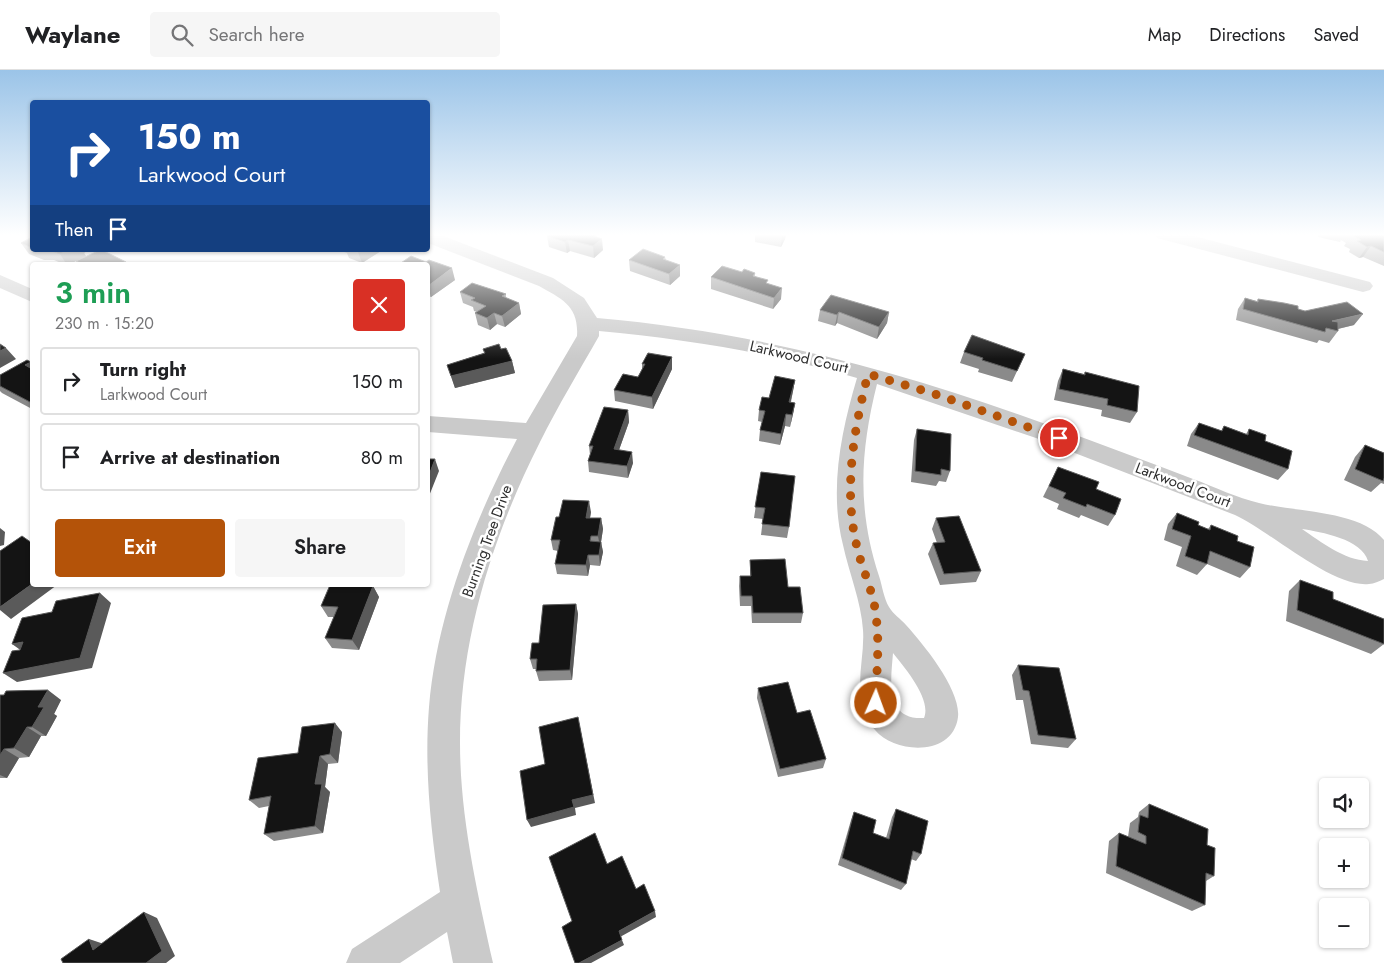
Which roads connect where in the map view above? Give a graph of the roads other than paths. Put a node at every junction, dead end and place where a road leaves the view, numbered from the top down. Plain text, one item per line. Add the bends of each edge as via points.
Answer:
1 (529, 276) edge
2 (1323, 276) edge
3 (0, 281) edge
4 (1363, 286) dead end
5 (30, 295) edge
6 (589, 324) junction
7 (868, 374) junction
8 (430, 424) edge
9 (532, 432) junction
10 (1256, 513) dead end
11 (876, 613) dead end
12 (460, 901) junction
13 (366, 963) edge
14 (473, 963) edge

1 - 6 street via 571,298 584,311
2 - 4 street
3 - 5 street
6 - 7 street, Larkwood Court via 646,329 740,344 811,358
6 - 9 street, Burning Tree Drive via 588,336
7 - 10 street, Larkwood Court via 1023,424
7 - 11 street via 852,462 851,516
8 - 9 street
9 - 12 street, Burning Tree Drive via 486,540 457,630 449,671 444,729 447,819
12 - 13 street
12 - 14 street, Burning Tree Drive

